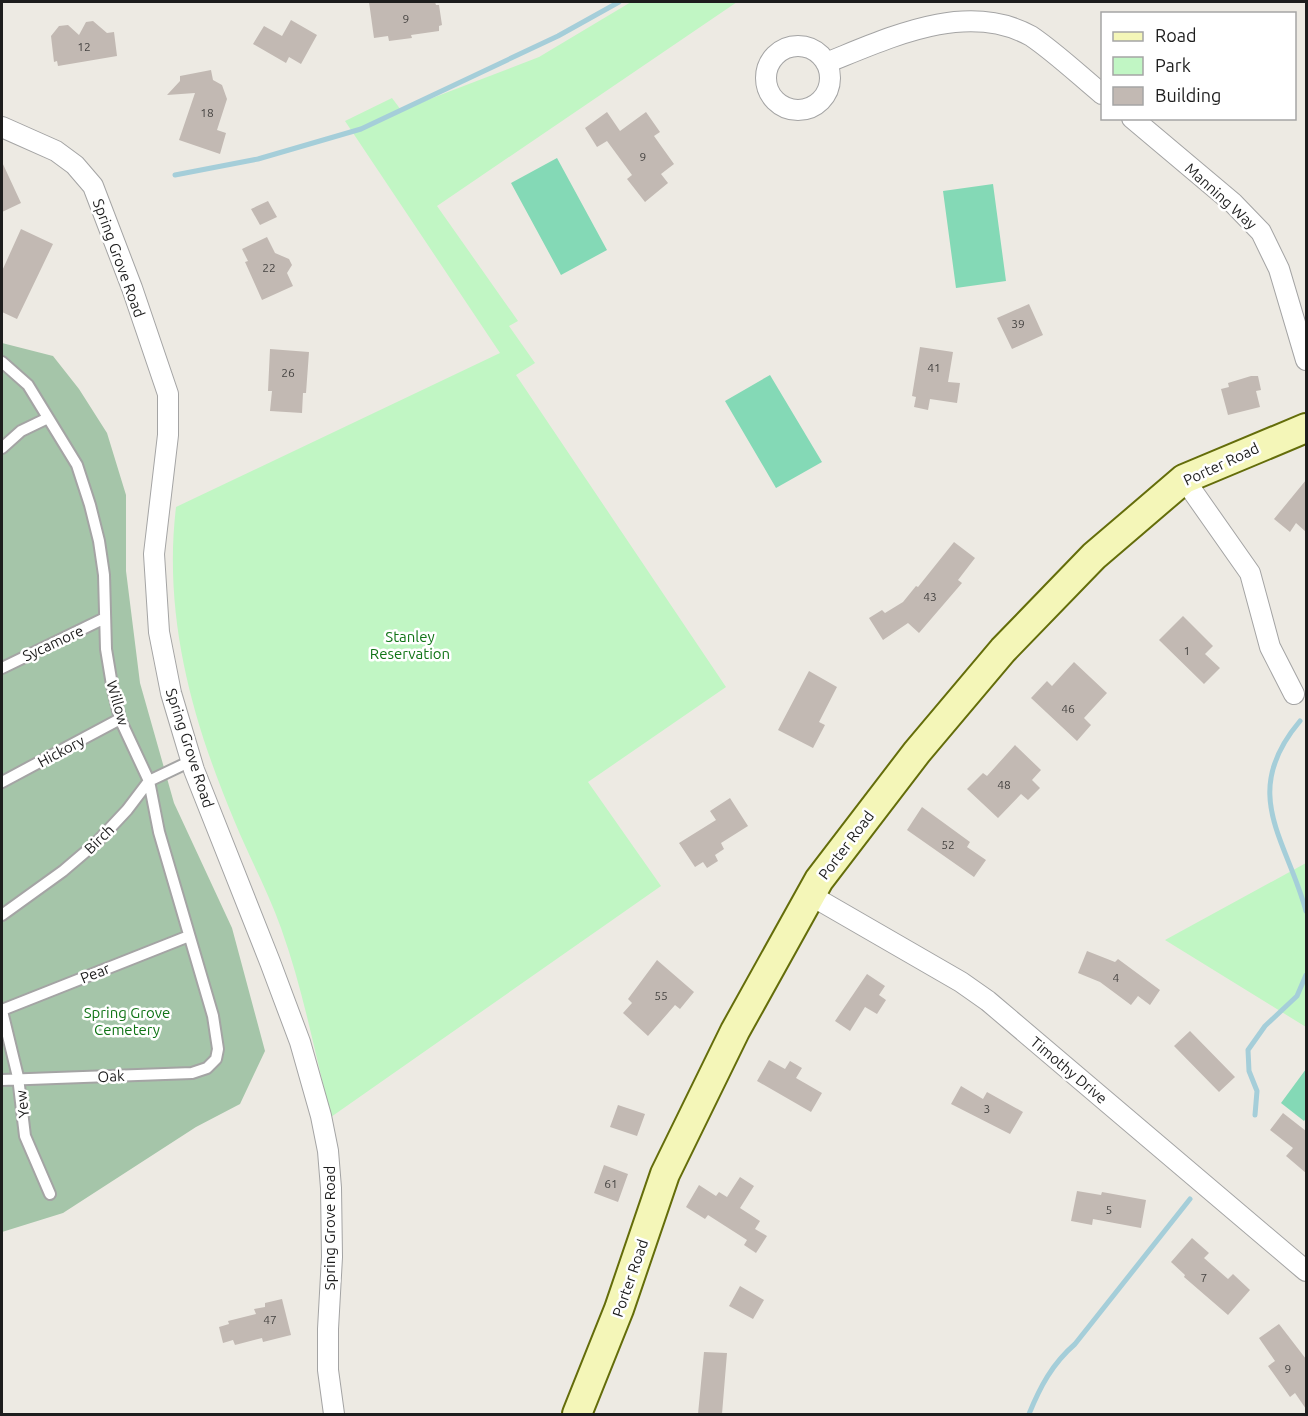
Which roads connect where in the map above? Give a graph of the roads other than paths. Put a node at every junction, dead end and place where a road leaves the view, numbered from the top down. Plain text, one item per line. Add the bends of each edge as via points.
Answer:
1 (826, 63) dead end
2 (1101, 93) edge
3 (1134, 120) edge
4 (2, 127) edge
5 (1306, 360) edge
6 (2, 362) edge
7 (48, 418) junction
8 (1306, 428) edge
9 (2, 448) edge
10 (1184, 479) junction
11 (105, 618) junction
12 (2, 668) edge
13 (1294, 694) dead end
14 (120, 719) junction
15 (191, 761) junction
16 (149, 781) junction
17 (2, 782) edge
18 (812, 896) junction
19 (2, 915) edge
20 (189, 936) junction
21 (2, 1010) edge
22 (216, 1059) joint
23 (18, 1077) junction
24 (2, 1080) edge
25 (50, 1194) dead end
26 (1306, 1271) edge
27 (334, 1414) edge
28 (577, 1414) edge

1 - 2 street via 919,26 951,18 982,19 1013,26 1030,35
3 - 5 street, Manning Way via 1233,202 1261,232 1279,269
4 - 15 street, Spring Grove Road via 56,151 93,186 168,394 168,435 154,554 159,632 171,693
6 - 7 lane, Willow via 28,385
7 - 9 lane via 21,431
7 - 11 lane, Willow via 77,465 90,504 99,541
8 - 10 street, Porter Road
10 - 13 street via 1250,573 1270,647
10 - 18 street, Porter Road via 1094,556 1003,650 917,752 819,880
11 - 12 lane, Sycamore
11 - 14 lane, Willow via 106,649
14 - 16 lane, Willow
14 - 17 lane, Hickory
15 - 16 lane, Birch
15 - 27 street, Spring Grove Road via 300,1042 321,1116 331,1188 327,1329
16 - 19 lane, Birch via 97,842
16 - 20 lane, Willow via 159,832
18 - 26 street, Timothy Drive via 988,1001
18 - 28 street, Porter Road via 735,1031 665,1174 620,1309
20 - 21 lane, Pear
20 - 22 lane, Willow via 213,1016
21 - 23 lane, Yew
22 - 23 lane, Oak via 207,1068 192,1073
23 - 24 lane, Oak
23 - 25 lane, Yew via 26,1136

